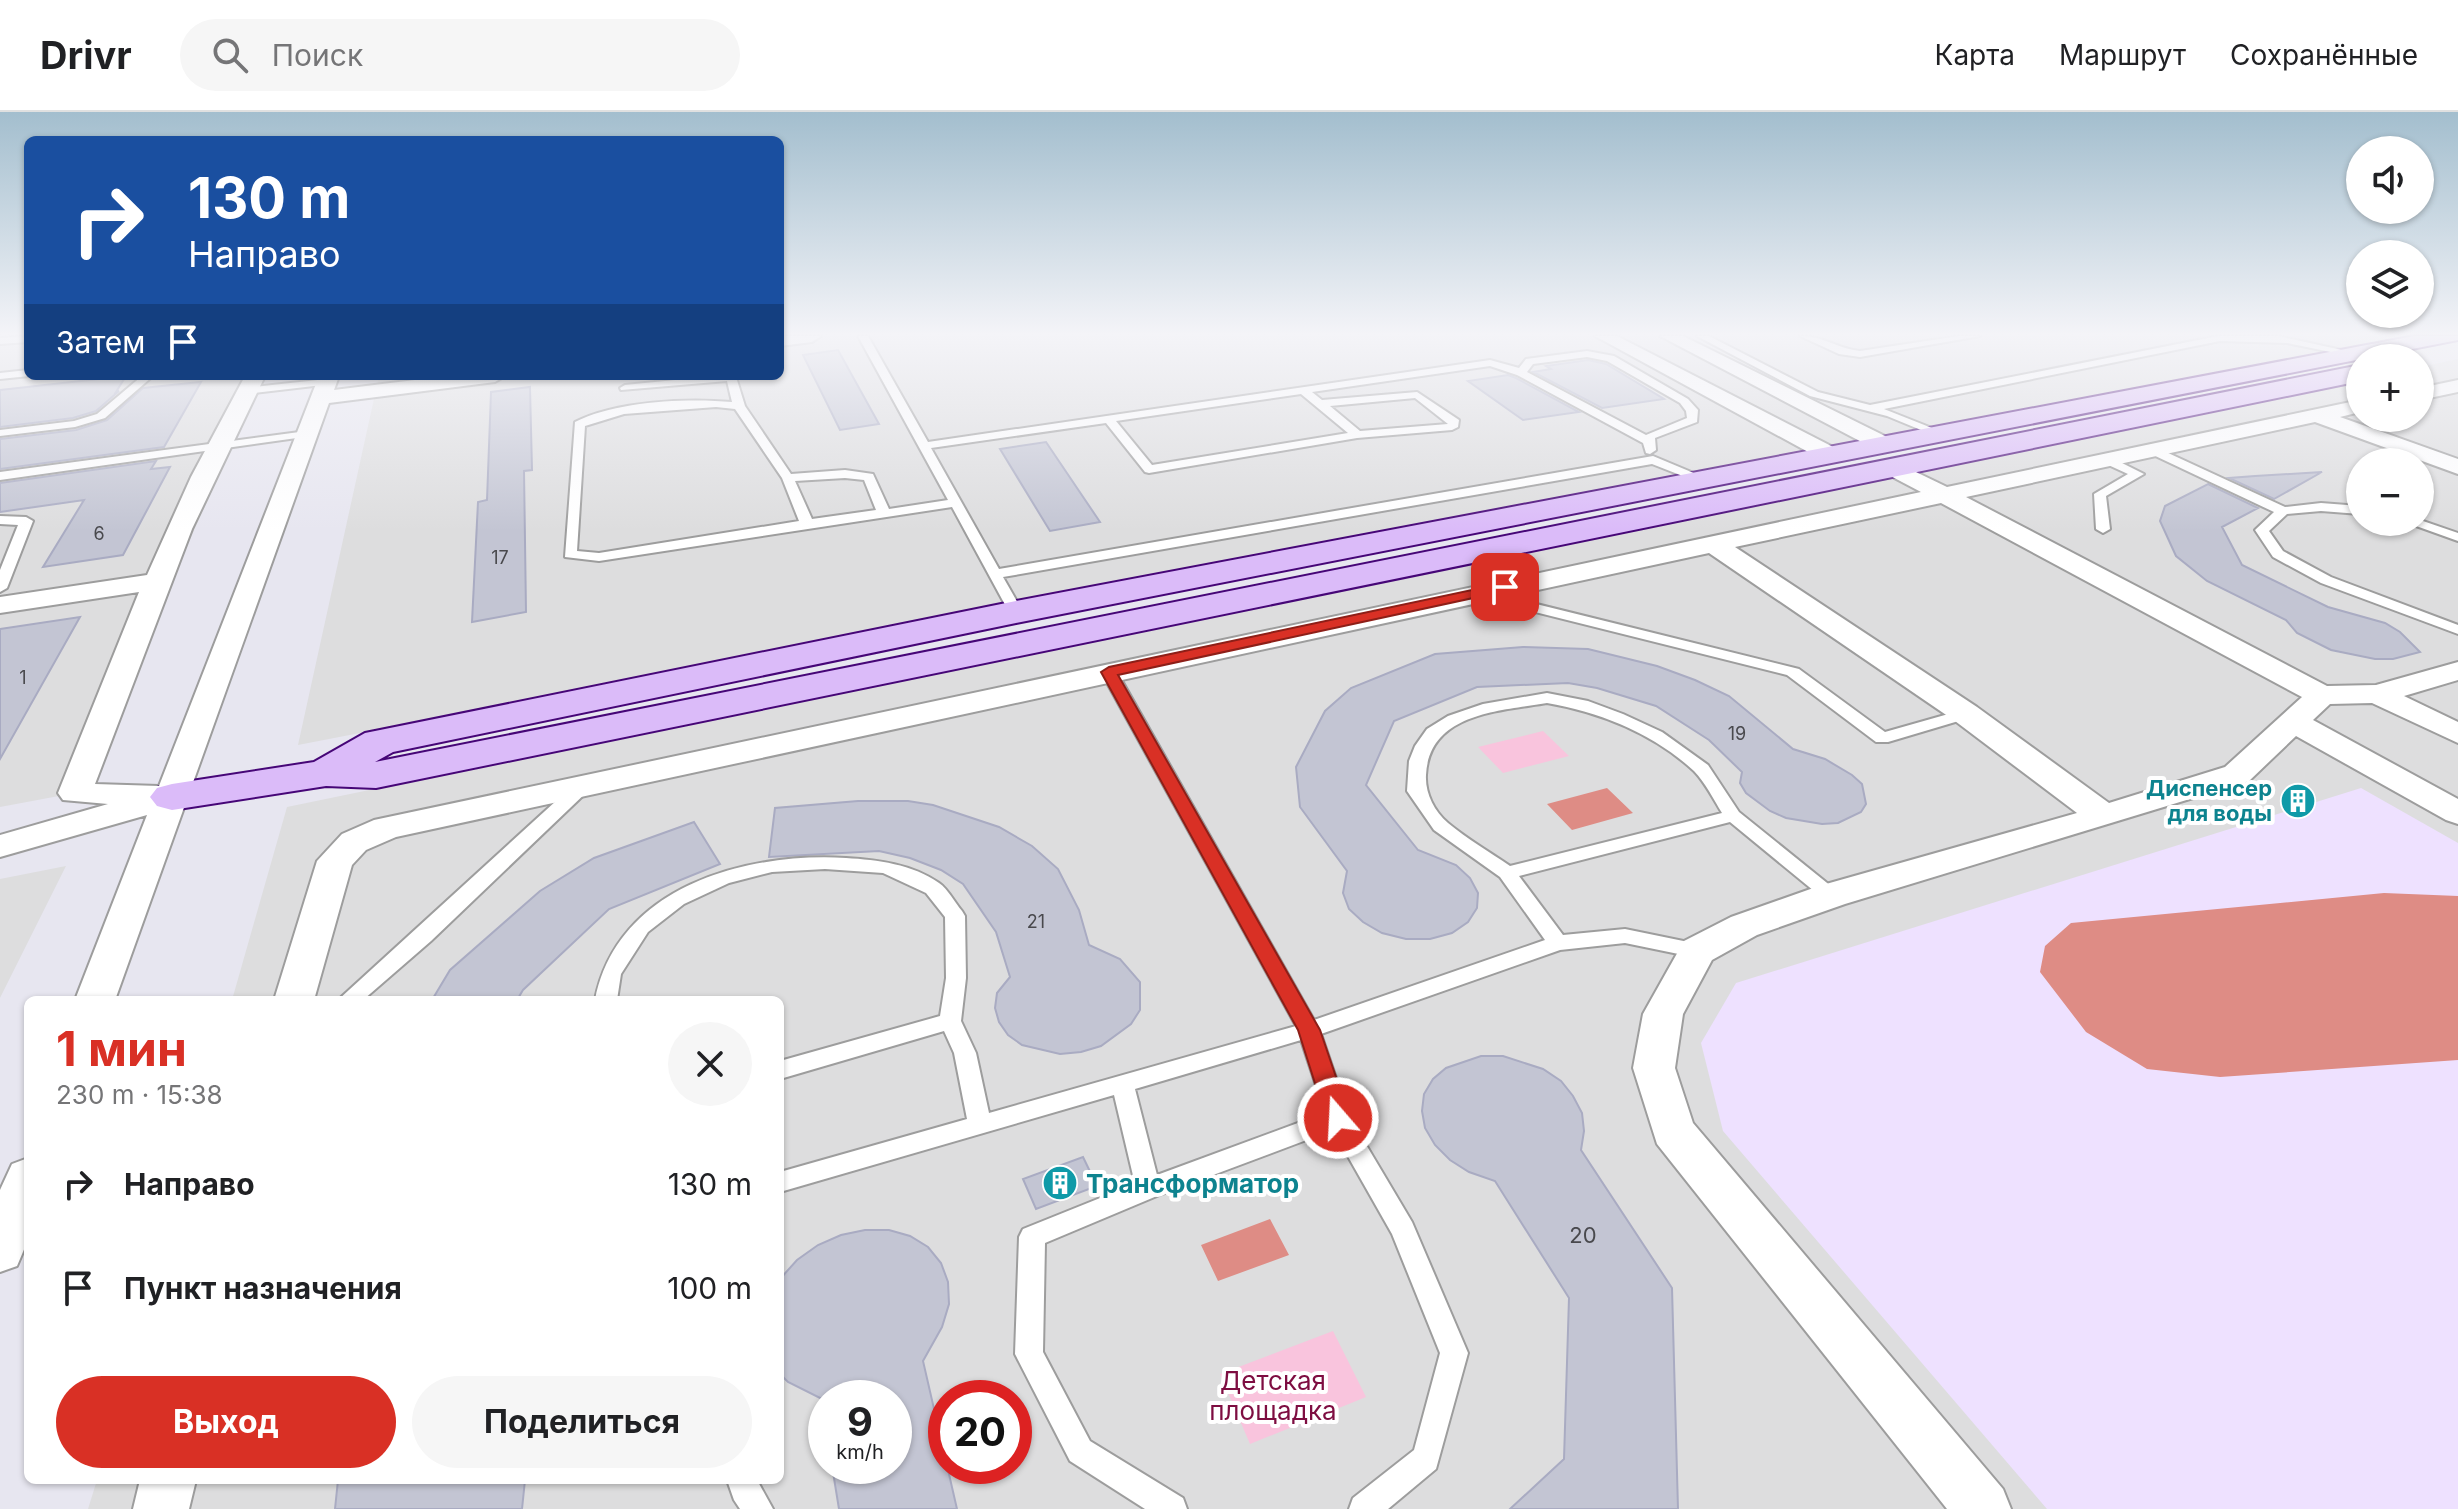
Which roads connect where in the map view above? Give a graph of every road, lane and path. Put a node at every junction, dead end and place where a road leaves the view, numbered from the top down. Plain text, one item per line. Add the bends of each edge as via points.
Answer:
1 (118, 401) edge
2 (241, 401) edge
3 (319, 401) edge
4 (625, 401) edge
5 (738, 401) edge
6 (899, 401) edge
7 (1220, 401) edge
8 (1317, 401) edge
9 (1350, 401) edge
10 (1426, 401) edge
11 (1574, 401) edge
12 (1684, 401) edge
13 (1728, 401) edge
14 (1788, 401) edge
15 (1839, 401) edge
16 (1906, 401) edge
17 (2132, 401) edge
18 (2162, 401) edge
19 (1320, 404) junction
20 (739, 406) junction
21 (1867, 409) junction
22 (2346, 409) edge
23 (626, 411) junction
24 (2318, 416) junction
25 (1108, 418) junction
26 (0, 433) edge
27 (307, 434) junction
28 (1938, 434) junction
29 (1357, 435) junction
30 (1648, 441) junction
31 (924, 446) junction
32 (215, 447) junction
33 (2153, 450) junction
34 (1829, 454) junction
35 (1887, 455) junction
36 (1653, 460) junction
37 (2108, 460) junction
38 (2458, 467) edge
39 (0, 476) edge
40 (788, 478) junction
41 (1702, 479) junction
42 (1941, 495) junction
43 (955, 503) junction
44 (2346, 509) edge
45 (2283, 511) junction
46 (884, 513) junction
47 (0, 520) edge
48 (807, 524) junction
49 (2103, 529) dead end
50 (2434, 529) edge
51 (2458, 537) edge
52 (1713, 544) junction
53 (7, 550) edge
54 (995, 574) junction
55 (157, 581) junction
56 (0, 588) edge
57 (1476, 593) junction
58 (0, 605) edge
59 (1016, 612) junction
60 (2458, 630) edge
61 (2458, 671) edge
62 (1109, 672) junction
63 (2377, 694) junction
64 (2308, 709) junction
65 (1966, 714) junction
66 (2458, 734) edge
67 (326, 773) junction
68 (587, 782) junction
69 (172, 797) junction
70 (2458, 813) edge
71 (1733, 816) junction
72 (2104, 816) junction
73 (0, 846) edge
74 (1507, 873) junction
75 (1832, 895) junction
76 (1558, 943) junction
77 (1698, 951) junction
78 (97, 996) edge
79 (295, 996) edge
80 (354, 996) edge
81 (607, 996) edge
82 (950, 1021) junction
83 (1309, 1030) junction
84 (784, 1069) edge
85 (1123, 1085) junction
86 (1338, 1118) junction
87 (980, 1125) junction
88 (784, 1181) edge
89 (24, 1188) edge
90 (1148, 1189) junction
91 (0, 1251) edge
92 (167, 1484) edge
93 (743, 1484) edge
94 (161, 1509) edge
95 (758, 1509) edge
96 (1172, 1509) edge
97 (1364, 1509) edge
98 (1983, 1509) edge

1 - 26 lane via 101,416 75,424
2 - 32 street
3 - 27 street
4 - 23 lane
5 - 20 lane
6 - 31 lane
7 - 25 lane
8 - 19 lane
9 - 19 lane
10 - 29 lane via 1455,422 1452,427
11 - 30 lane
12 - 30 lane via 1693,420
13 - 34 street
14 - 35 street
15 - 21 lane
16 - 21 lane
17 - 28 street
18 - 35 street
19 - 29 lane
20 - 23 lane
20 - 40 lane
21 - 28 lane
22 - 24 street
23 - 48 lane via 579,424 570,554 599,557
24 - 33 street
24 - 38 street
25 - 29 lane via 1149,469
25 - 31 lane
27 - 32 lane
27 - 69 street
28 - 35 street
30 - 36 lane
31 - 43 lane
32 - 39 lane
32 - 55 street
33 - 37 street
33 - 45 lane
34 - 35 street
34 - 41 street
35 - 42 street
35 - 67 street via 391,772
36 - 41 lane
36 - 54 lane
37 - 42 street
37 - 49 lane via 2138,474 2100,494
40 - 46 lane via 869,477
40 - 48 lane
41 - 59 street
42 - 52 street
42 - 64 street
43 - 46 lane
43 - 54 lane
44 - 45 lane
45 - 60 lane via 2262,530 2278,554 2326,580
46 - 48 lane
47 - 53 lane via 26,521
50 - 51 lane
52 - 57 street
52 - 65 street
53 - 56 lane
54 - 59 lane
55 - 58 street
55 - 69 street via 75,793
57 - 62 street
57 - 65 lane via 1793,672 1882,738
59 - 67 street via 380,742
61 - 63 street
62 - 68 street
62 - 83 lane
63 - 64 street
63 - 66 street
64 - 70 street
64 - 72 street via 2237,774
65 - 72 street
67 - 69 street
68 - 79 street via 386,828 354,842 335,861
68 - 80 lane
69 - 73 street
69 - 78 street
71 - 74 lane
71 - 74 lane via 1702,769 1656,736 1617,717 1547,698 1483,709 1433,733 1418,761 1416,791 1440,826
71 - 75 lane
72 - 75 street
74 - 76 lane
75 - 77 street via 1744,926
76 - 77 lane via 1625,936
76 - 83 lane
77 - 98 street via 1663,1014 1654,1068 1673,1131
81 - 82 lane via 611,973 641,927 677,899 723,878 772,866 886,867 933,888 955,916
82 - 84 lane
82 - 87 lane via 965,1053
83 - 85 lane
83 - 86 lane
85 - 87 lane
85 - 90 lane
86 - 90 lane
86 - 97 lane via 1403,1230 1454,1353 1426,1459
87 - 88 lane
89 - 91 street
90 - 96 lane via 1032,1237 1029,1354 1080,1451
92 - 94 street
93 - 95 lane

